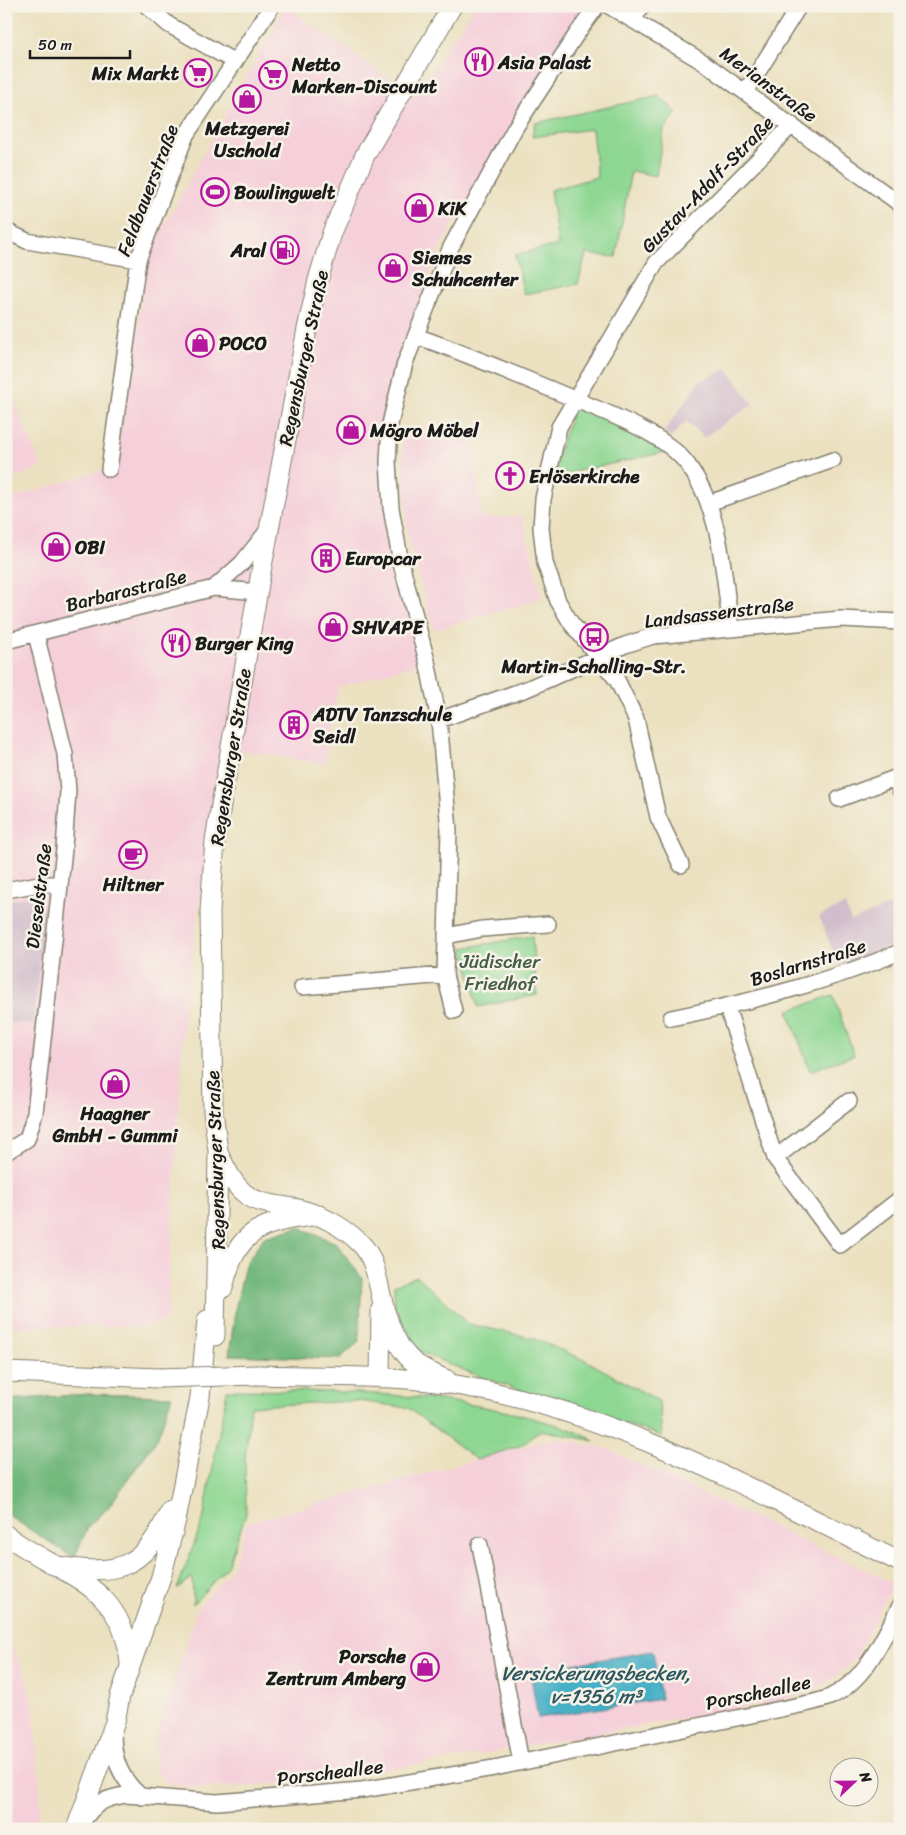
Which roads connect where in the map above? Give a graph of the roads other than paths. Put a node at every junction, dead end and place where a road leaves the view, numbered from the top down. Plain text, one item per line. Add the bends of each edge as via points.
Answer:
1 (147, 6) edge
2 (272, 6) edge
3 (452, 6) edge
4 (597, 6) edge
5 (609, 6) edge
6 (642, 6) edge
7 (799, 6) edge
8 (633, 20) junction
9 (235, 62) junction
10 (746, 91) junction
11 (792, 125) junction
12 (900, 204) edge
13 (6, 231) edge
14 (138, 260) junction
15 (416, 336) junction
16 (575, 399) junction
17 (833, 460) dead end
18 (109, 469) dead end
19 (709, 503) junction
20 (269, 528) junction
21 (214, 588) junction
22 (258, 592) junction
23 (900, 622) edge
24 (731, 628) junction
25 (36, 634) junction
26 (6, 641) edge
27 (599, 657) junction
28 (439, 720) junction
29 (900, 790) edge
30 (839, 799) dead end
31 (681, 865) dead end
32 (59, 884) junction
33 (6, 890) edge
34 (548, 924) dead end
35 (446, 936) junction
36 (900, 952) edge
37 (445, 975) junction
38 (302, 987) dead end
39 (727, 1007) junction
40 (454, 1011) dead end
41 (671, 1018) dead end
42 (848, 1102) dead end
43 (213, 1111) junction
44 (218, 1151) junction
45 (6, 1152) edge
46 (775, 1158) junction
47 (900, 1199) edge
48 (318, 1215) junction
49 (381, 1297) junction
50 (215, 1336) junction
51 (6, 1372) edge
52 (380, 1378) junction
53 (461, 1385) junction
54 (189, 1462) junction
55 (6, 1535) edge
56 (480, 1546) dead end
57 (900, 1562) edge
58 (53, 1565) junction
59 (900, 1606) edge
60 (130, 1665) junction
61 (114, 1725) junction
62 (521, 1762) junction
63 (142, 1797) junction
64 (77, 1829) edge

1 - 9 street via 170,25
2 - 9 street, Feldbauerstraße
3 - 20 main road, Regensburger Straße via 365,155 332,233 307,329
4 - 15 street via 515,128 450,249
5 - 8 street, Merianstraße
6 - 8 street
7 - 10 street
8 - 10 street, Merianstraße
9 - 14 street, Feldbauerstraße via 186,135
10 - 11 street, Merianstraße
11 - 12 street, Merianstraße
11 - 16 street, Gustav-Adolf-Straße via 656,263
13 - 14 street via 27,241
14 - 18 street, Feldbauerstraße
15 - 16 street via 502,367
15 - 28 street via 394,404 388,462 391,508 401,563
16 - 19 street via 612,415 675,451 688,464
16 - 27 street, Gustav-Adolf-Straße via 559,427 543,499 541,528 545,563 558,601 571,623
17 - 19 street
19 - 24 street
20 - 21 street via 242,563
20 - 22 main road, Regensburger Straße
21 - 22 street, Barbarastraße
21 - 25 street, Barbarastraße
22 - 43 main road, Regensburger Straße via 215,840 210,911
23 - 24 street, Landsassenstraße via 841,619
24 - 27 street, Landsassenstraße via 653,636
25 - 26 street, Barbarastraße
25 - 32 street, Dieselstraße via 65,754 68,791
27 - 28 street, Landsassenstraße via 529,688
27 - 31 street, Gustav-Adolf-Straße via 617,680 636,719 658,817
28 - 35 street via 449,830
29 - 30 street via 895,778
32 - 33 street
32 - 45 street, Dieselstraße via 34,1113 28,1139
34 - 35 street via 482,929
35 - 37 street
36 - 39 street, Boslarnstraße via 787,993
37 - 38 street
37 - 40 street
39 - 41 street, Boslarnstraße
39 - 46 street
42 - 46 street
43 - 44 main road, Regensburger Straße
43 - 54 main road via 208,1311 200,1397
44 - 48 main road via 234,1182 245,1194 262,1202
44 - 50 main road, Regensburger Straße
46 - 47 street via 840,1246
48 - 49 main road via 349,1233 362,1245 377,1276
48 - 50 main road via 271,1223 244,1239 226,1275
49 - 52 main road
49 - 53 main road via 398,1343 408,1358
50 - 61 main road via 210,1392 195,1483 169,1581 128,1697
51 - 52 main road, bridge via 159,1378 258,1375
52 - 53 main road
53 - 57 main road via 549,1406 621,1431
54 - 58 main road via 165,1521 148,1549 124,1566 103,1571
54 - 60 main road via 161,1577
55 - 58 main road
56 - 62 street
58 - 60 main road via 81,1579 107,1602 126,1638
59 - 62 street, Porscheallee via 867,1666 852,1684 829,1697
60 - 61 main road
61 - 63 street via 113,1748 117,1764 130,1788
61 - 64 main road
62 - 63 street, Porscheallee via 415,1782 298,1797 217,1802
63 - 64 street, Porscheallee via 126,1795 100,1802

